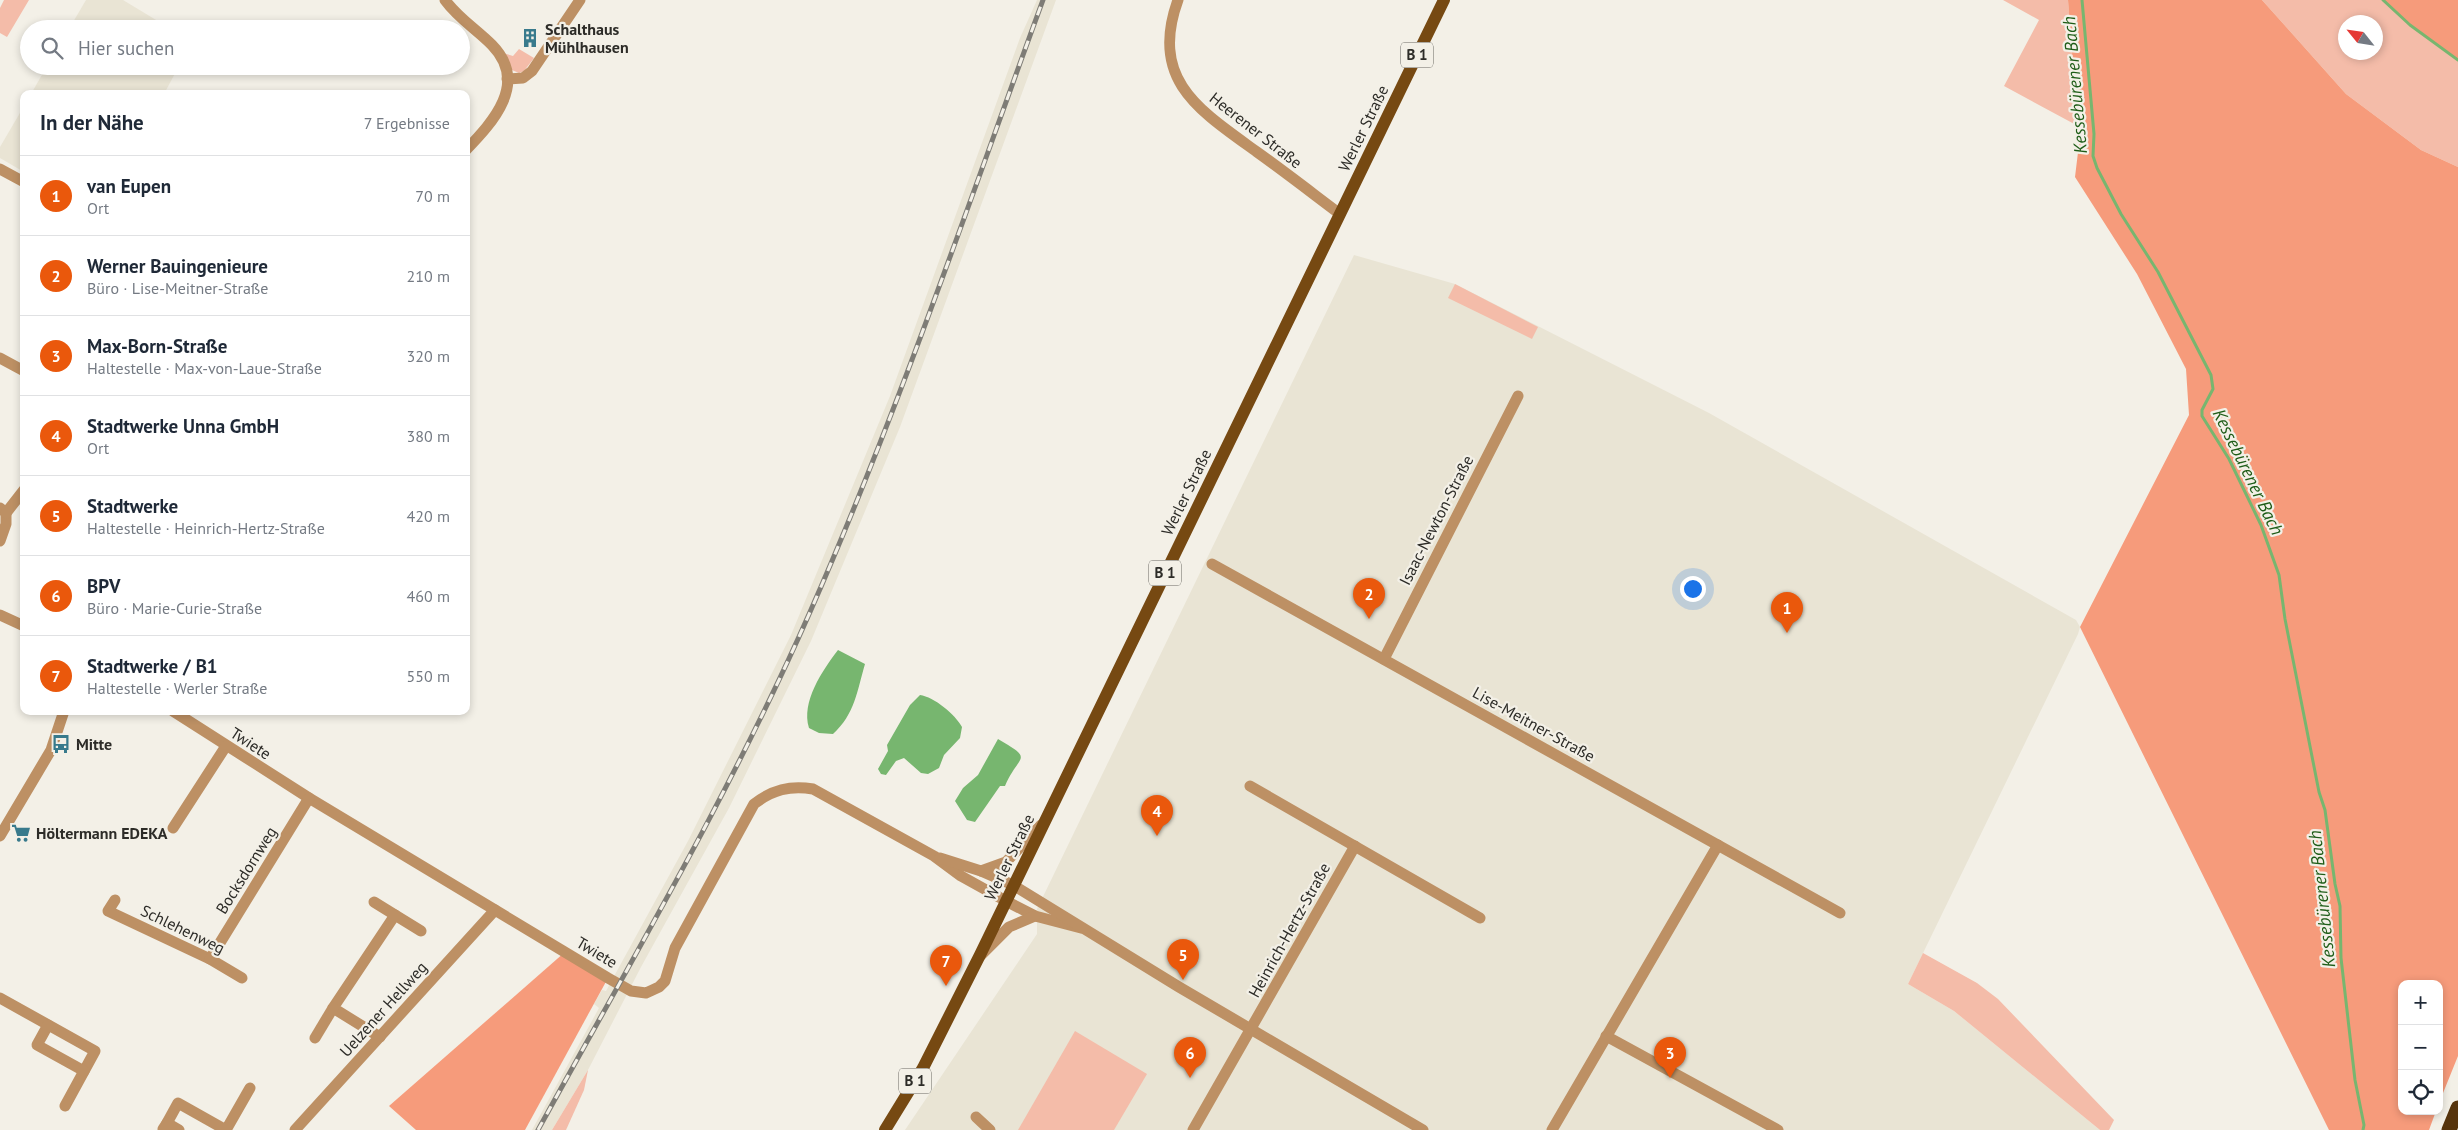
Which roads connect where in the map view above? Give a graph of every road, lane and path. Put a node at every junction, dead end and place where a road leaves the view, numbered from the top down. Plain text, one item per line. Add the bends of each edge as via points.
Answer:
1 (444, 0) edge
2 (580, 0) edge
3 (1178, 0) edge
4 (1444, 0) edge
5 (462, 20) edge
6 (470, 27) edge
7 (507, 80) junction
8 (470, 146) edge
9 (0, 168) edge
10 (20, 180) edge
11 (1340, 214) junction
12 (0, 358) edge
13 (20, 369) edge
14 (1518, 396) dead end
15 (20, 494) edge
16 (3, 510) edge
17 (0, 541) edge
18 (1212, 564) dead end
19 (0, 615) edge
20 (20, 624) edge
21 (1384, 658) junction
22 (63, 715) edge
23 (179, 715) edge
24 (226, 746) junction
25 (1250, 786) dead end
26 (310, 798) junction
27 (1042, 824) junction
28 (174, 828) dead end
29 (0, 836) edge
30 (1718, 845) junction
31 (1355, 846) junction
32 (934, 856) junction
33 (981, 871) junction
34 (1013, 885) junction
35 (115, 900) dead end
36 (1006, 901) junction
37 (374, 902) dead end
38 (495, 910) junction
39 (1840, 913) dead end
40 (394, 915) junction
41 (1035, 916) junction
42 (1480, 918) dead end
43 (1080, 928) junction
44 (421, 931) dead end
45 (980, 955) junction
46 (210, 959) junction
47 (242, 978) dead end
48 (0, 998) edge
49 (333, 1008) junction
50 (48, 1025) junction
51 (1252, 1030) junction
52 (1606, 1036) junction
53 (380, 1037) junction
54 (315, 1038) dead end
55 (84, 1071) junction
56 (250, 1088) dead end
57 (64, 1106) dead end
58 (2458, 1108) edge
59 (976, 1117) dead end
60 (165, 1127) edge
61 (179, 1130) edge
62 (226, 1130) edge
63 (295, 1130) edge
64 (885, 1130) edge
65 (990, 1130) edge
66 (1193, 1130) edge
67 (1423, 1130) edge
68 (1552, 1130) edge
69 (1778, 1130) edge
70 (2449, 1130) edge

1 - 5 street
2 - 7 street via 532,71 523,78
3 - 11 street, Heerener Straße via 1168,41 1177,78 1187,96 1213,120
4 - 11 main road, Werler Straße / B 1
6 - 7 street via 497,51
7 - 8 street via 504,100 496,117
9 - 10 street
11 - 27 main road, Werler Straße / B 1
12 - 13 street
14 - 21 street, Isaac-Newton-Straße
15 - 16 street
16 - 17 street via 6,524
18 - 21 street, Lise-Meitner-Straße
19 - 20 street
21 - 30 street, Lise-Meitner-Straße
22 - 29 street via 51,750
23 - 24 street, Twiete
24 - 26 street, Twiete
24 - 28 street
25 - 31 street
26 - 38 street, Twiete
26 - 46 street, Bocksdornweg
27 - 33 street via 1006,862
27 - 34 main road, Werler Straße / B 1
30 - 39 street, Lise-Meitner-Straße
30 - 52 street
31 - 42 street
31 - 51 street, Heinrich-Hertz-Straße
32 - 33 street, Twiete
32 - 36 street, Twiete via 953,871
32 - 38 street, Twiete via 813,789 774,790 754,804 746,815 675,948 665,981 659,988 646,993 631,991
33 - 34 street, Twiete
34 - 36 main road, Werler Straße / B 1
34 - 43 street
35 - 46 street, Schlehenweg via 106,915
36 - 41 street
36 - 45 main road, Werler Straße / B 1
37 - 40 street
38 - 53 street, Uelzener Hellweg
40 - 44 street
40 - 49 street
41 - 43 street
41 - 45 street via 1009,927
43 - 51 street
45 - 64 main road, Werler Straße / B 1 via 923,1068
46 - 47 street, Schlehenweg
48 - 50 street
49 - 53 street
49 - 54 street
50 - 55 street via 95,1051
50 - 55 street via 37,1045
51 - 66 street, Heinrich-Hertz-Straße
51 - 67 street
52 - 68 street
52 - 69 street
53 - 63 street, Uelzener Hellweg
55 - 57 street
56 - 62 street
58 - 70 highway
59 - 65 street
60 - 61 street
60 - 62 street via 178,1103

